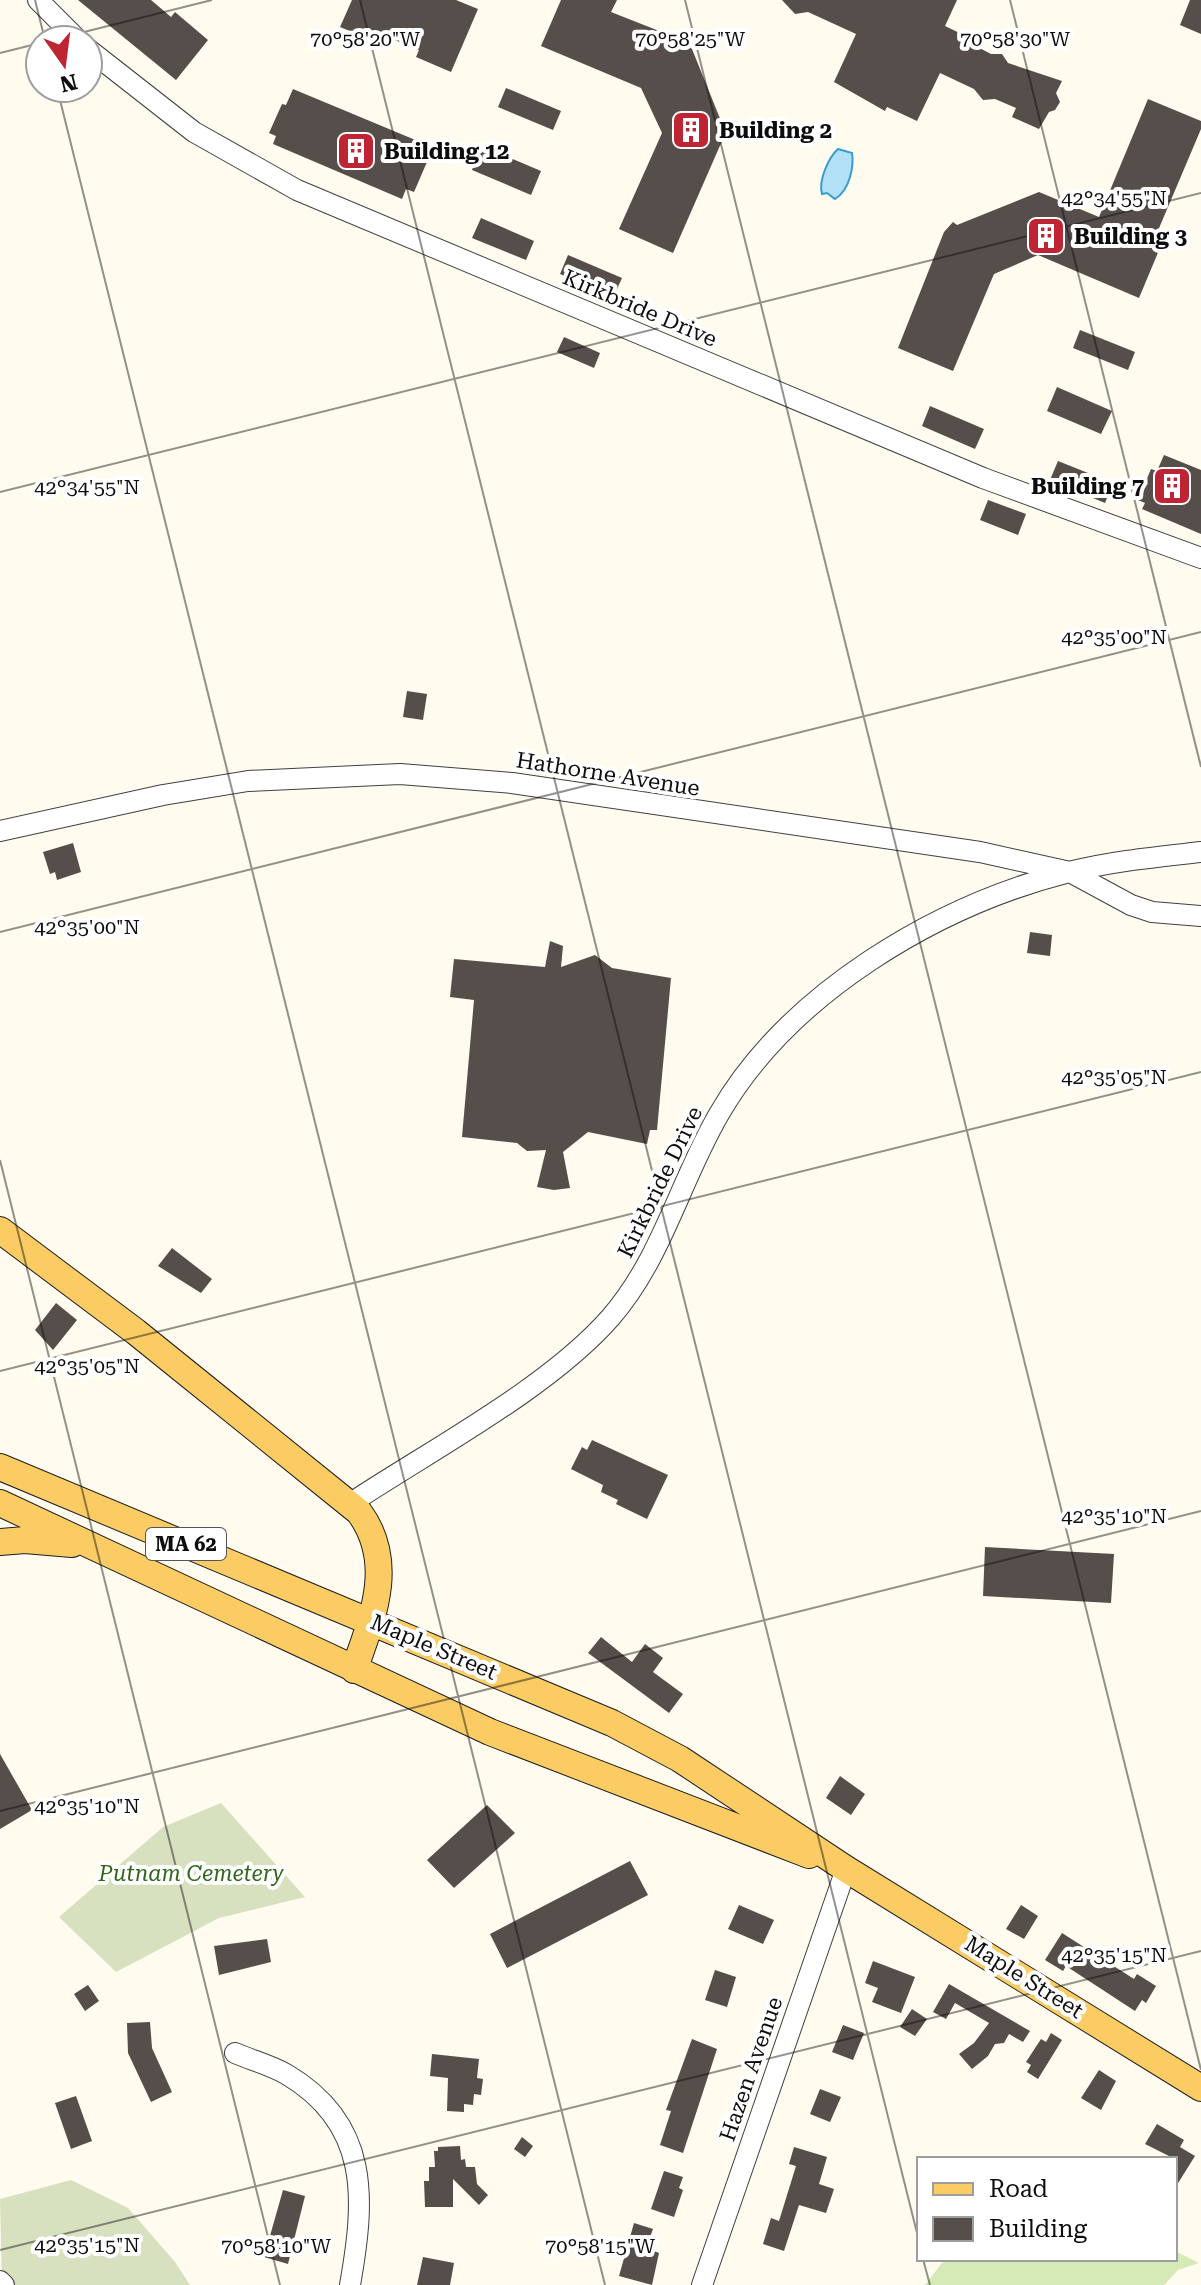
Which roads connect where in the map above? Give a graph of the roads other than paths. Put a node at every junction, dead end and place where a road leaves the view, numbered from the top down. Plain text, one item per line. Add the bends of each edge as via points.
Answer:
1 (38, 0) edge
2 (62, 24) edge
3 (104, 62) edge
4 (1201, 558) edge
5 (0, 831) edge
6 (1201, 852) edge
7 (1070, 872) junction
8 (1201, 916) edge
9 (0, 1230) edge
10 (0, 1467) edge
11 (0, 1503) edge
12 (351, 1503) junction
13 (0, 1542) edge
14 (100, 1550) junction
15 (372, 1621) junction
16 (354, 1670) junction
17 (846, 1869) junction
18 (235, 2053) dead end
19 (1201, 2088) edge
20 (350, 2285) edge
21 (702, 2285) edge

1 - 2 street
3 - 4 street, Kirkbride Drive via 194,132 297,190 983,478
5 - 7 street, Hathorne Avenue via 248,781 400,774 512,783 980,852
6 - 7 street, Kirkbride Drive
7 - 8 street, Hathorne Avenue via 1131,905
7 - 12 street, Kirkbride Drive via 993,896 941,920 902,941 800,1014 720,1111 659,1243 612,1315 560,1364
9 - 12 main road
10 - 15 main road, Maple Street / MA 62
11 - 14 main road, Maple Street / MA 62
12 - 15 main road via 369,1527 377,1552 379,1587
13 - 14 main road via 49,1540
14 - 16 main road, Maple Street / MA 62
15 - 16 main road
15 - 17 main road, Maple Street / MA 62 via 612,1723 702,1773
16 - 17 main road, Maple Street / MA 62 via 490,1732
17 - 19 main road, Maple Street / MA 62
17 - 21 street, Hazen Avenue
18 - 20 street via 284,2073 311,2092 327,2106 354,2149 359,2218

